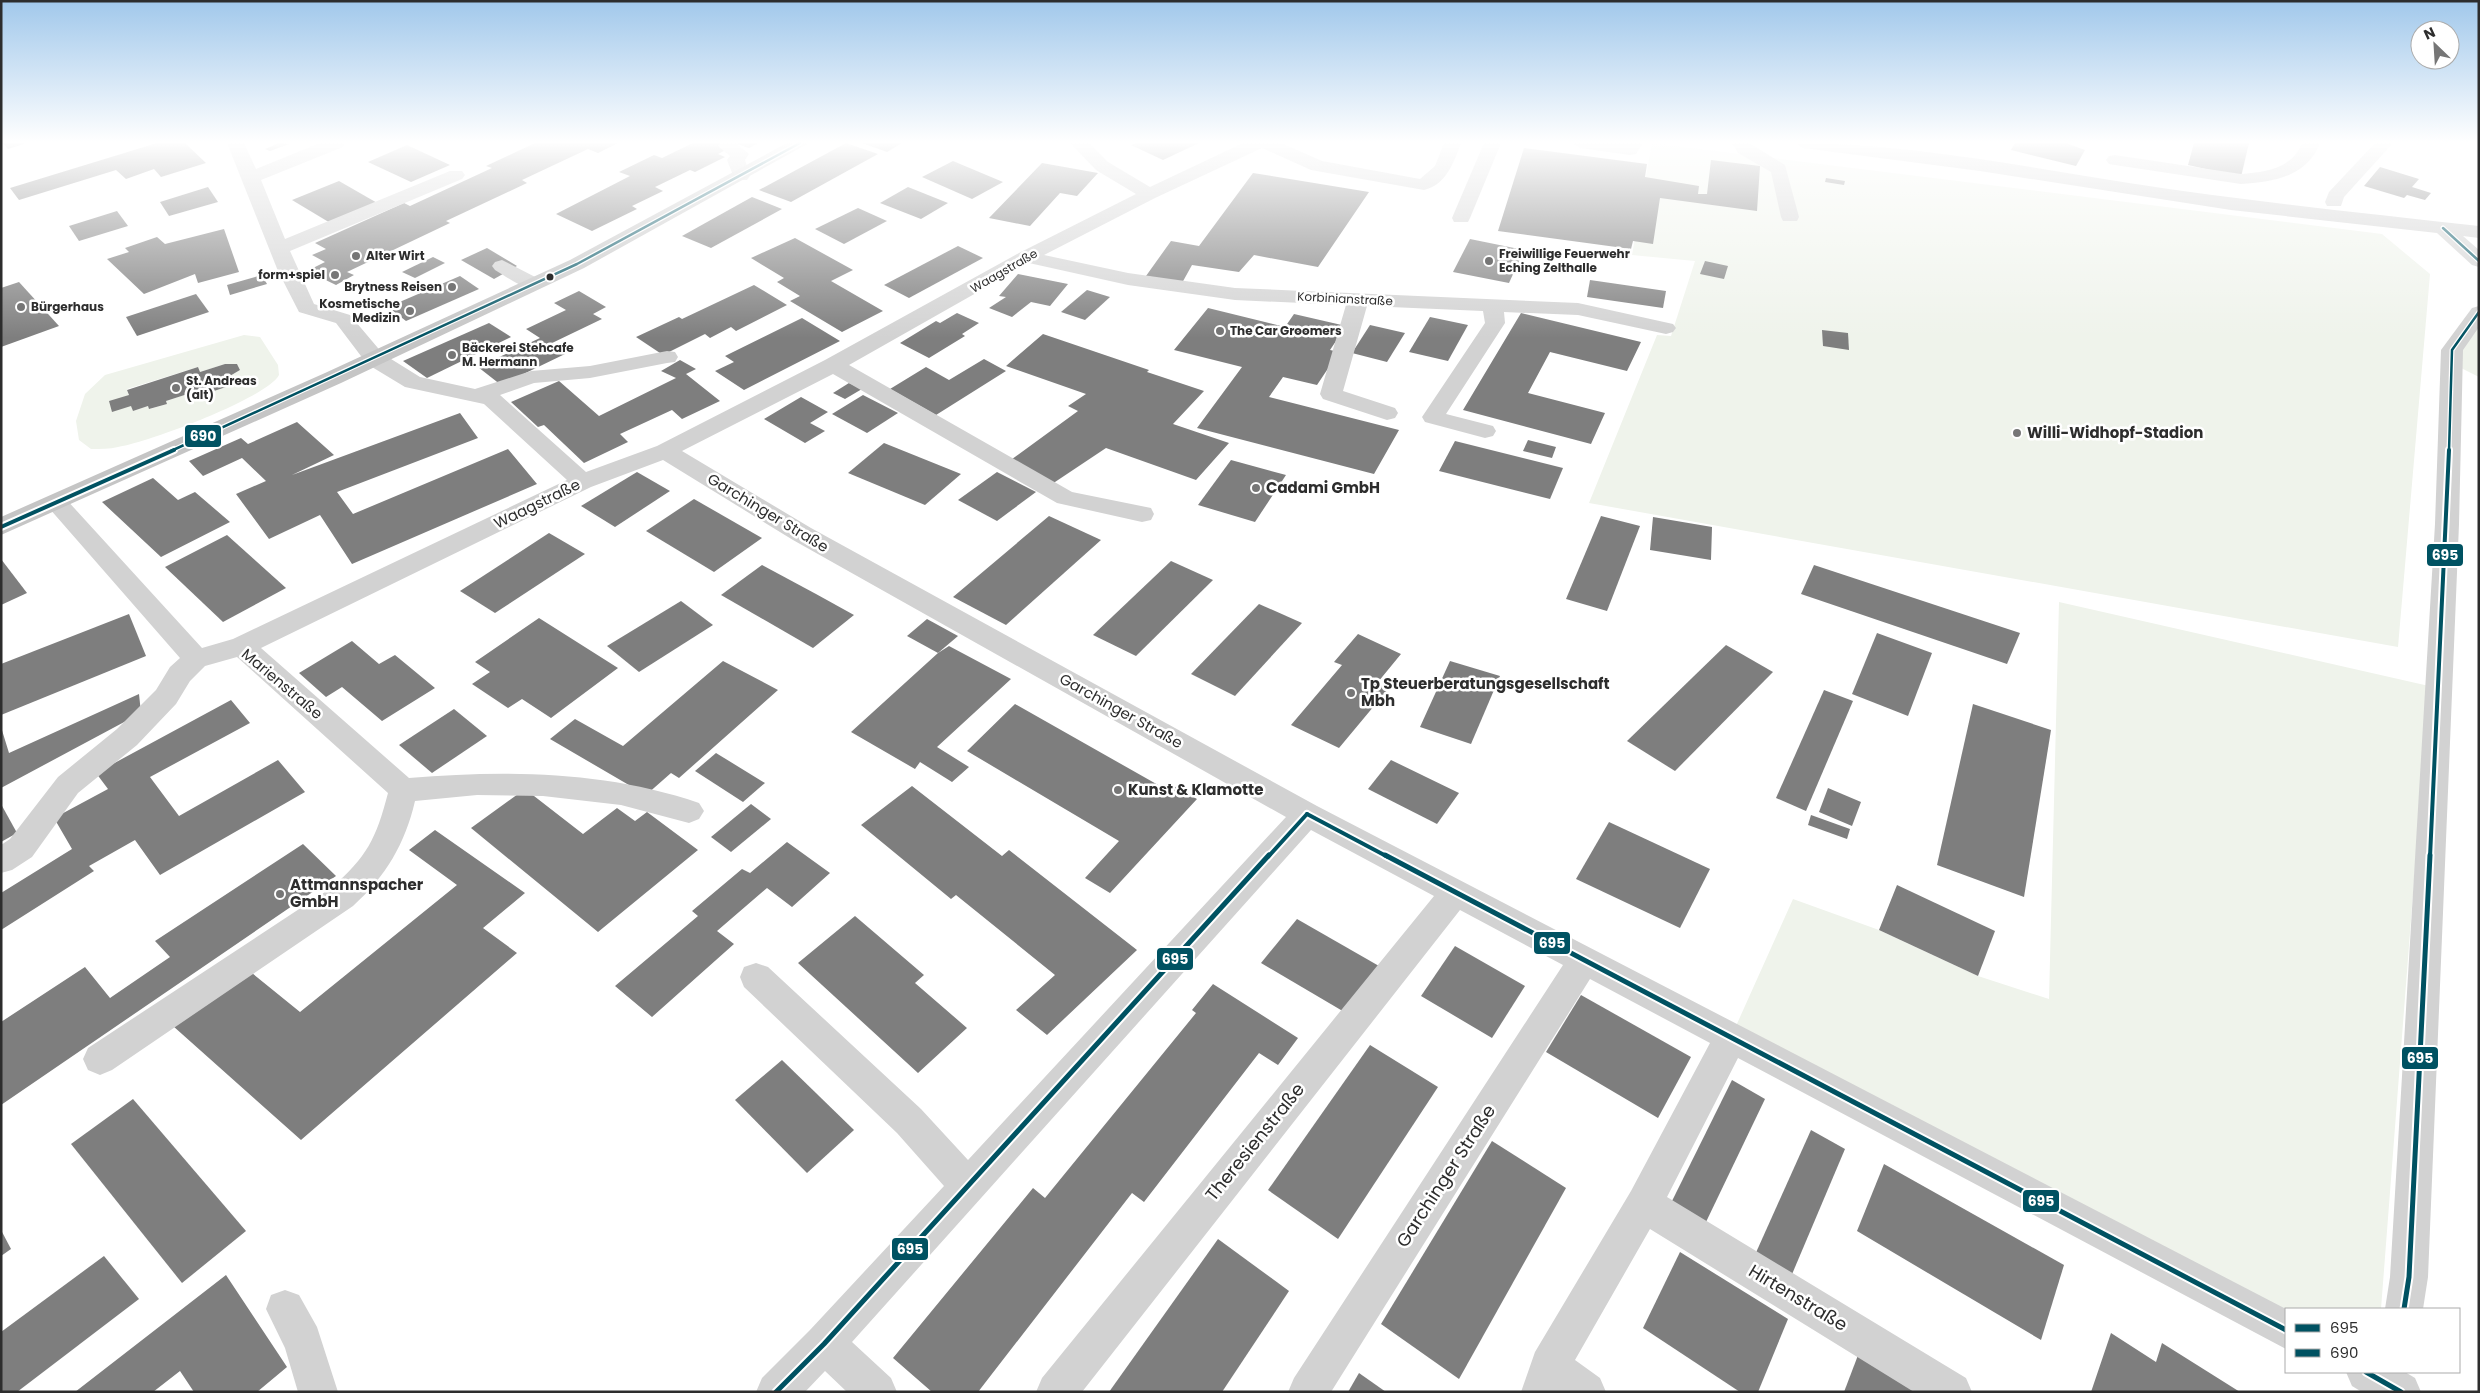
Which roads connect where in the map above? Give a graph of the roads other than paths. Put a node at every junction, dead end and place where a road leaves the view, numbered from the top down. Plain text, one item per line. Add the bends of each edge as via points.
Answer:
1 (262, 208) edge
2 (376, 208) edge
3 (681, 208) edge
4 (1122, 208) edge
5 (1465, 208) edge
6 (1788, 208) edge
7 (2282, 208) edge
8 (2370, 208) edge
9 (1790, 217) dead end
10 (1461, 218) dead end
11 (2447, 221) junction
12 (2479, 232) edge
13 (279, 248) junction
14 (1026, 257) junction
15 (2479, 261) edge
16 (502, 266) dead end
17 (534, 284) junction
18 (1358, 300) junction
19 (1493, 306) junction
20 (2479, 312) edge
21 (1666, 328) dead end
22 (667, 357) dead end
23 (375, 358) junction
24 (833, 365) junction
25 (476, 396) junction
26 (1388, 413) dead end
27 (1485, 430) dead end
28 (665, 451) junction
29 (583, 482) junction
30 (57, 502) junction
31 (1142, 514) dead end
32 (1, 526) edge
33 (242, 646) junction
34 (196, 659) junction
35 (403, 790) junction
36 (689, 811) dead end
37 (1307, 814) junction
38 (1, 861) edge
39 (1455, 892) junction
40 (1584, 960) junction
41 (756, 977) dead end
42 (1730, 1037) junction
43 (100, 1059) dead end
44 (968, 1186) junction
45 (1644, 1204) junction
46 (2404, 1308) edge
47 (285, 1309) dead end
48 (2285, 1329) edge
49 (824, 1344) junction
50 (1545, 1379) edge
51 (318, 1392) edge
52 (776, 1392) edge
53 (877, 1392) edge
54 (1056, 1392) edge
55 (1308, 1392) edge
56 (1586, 1392) edge
57 (1952, 1392) edge

1 - 13 street
2 - 13 street
3 - 17 main road
4 - 14 street, Waagstraße
5 - 10 street
6 - 9 street
7 - 11 street
8 - 11 street
11 - 12 street
11 - 15 street
13 - 23 street via 306,308 343,319
14 - 18 street, Korbinianstraße via 1128,279 1235,294
14 - 24 street, Waagstraße
16 - 17 street
17 - 23 main road
18 - 19 street, Korbinianstraße
18 - 26 street via 1331,394
19 - 21 street, Korbinianstraße via 1578,309
19 - 27 street via 1495,323 1433,417
20 - 46 street via 2452,350 2447,524 2409,1277
22 - 25 street via 590,372 532,377
23 - 25 street via 413,382
23 - 30 main road
24 - 28 street, Waagstraße
24 - 31 street via 1065,498
25 - 29 street via 491,399
28 - 29 street, Waagstraße
28 - 37 street, Garchinger Straße via 802,534
29 - 33 street, Waagstraße
30 - 32 main road
30 - 34 street
33 - 34 street, Marienstraße
33 - 35 street, Marienstraße
34 - 38 street via 180,674 166,697 127,737 68,785 20,848
35 - 36 street via 477,784 543,785 621,793
35 - 43 street via 390,839 383,854 363,879 334,902
37 - 39 street, Garchinger Straße
37 - 44 street
39 - 40 street, Garchinger Straße
39 - 54 street, Theresienstraße
40 - 42 street, Garchinger Straße
40 - 55 street, Garchinger Straße
41 - 44 street via 909,1120
42 - 45 street
42 - 48 street, Garchinger Straße
44 - 49 street
45 - 50 street
45 - 57 street, Hirtenstraße
47 - 51 street via 304,1341
49 - 52 street
49 - 53 street
50 - 56 street

